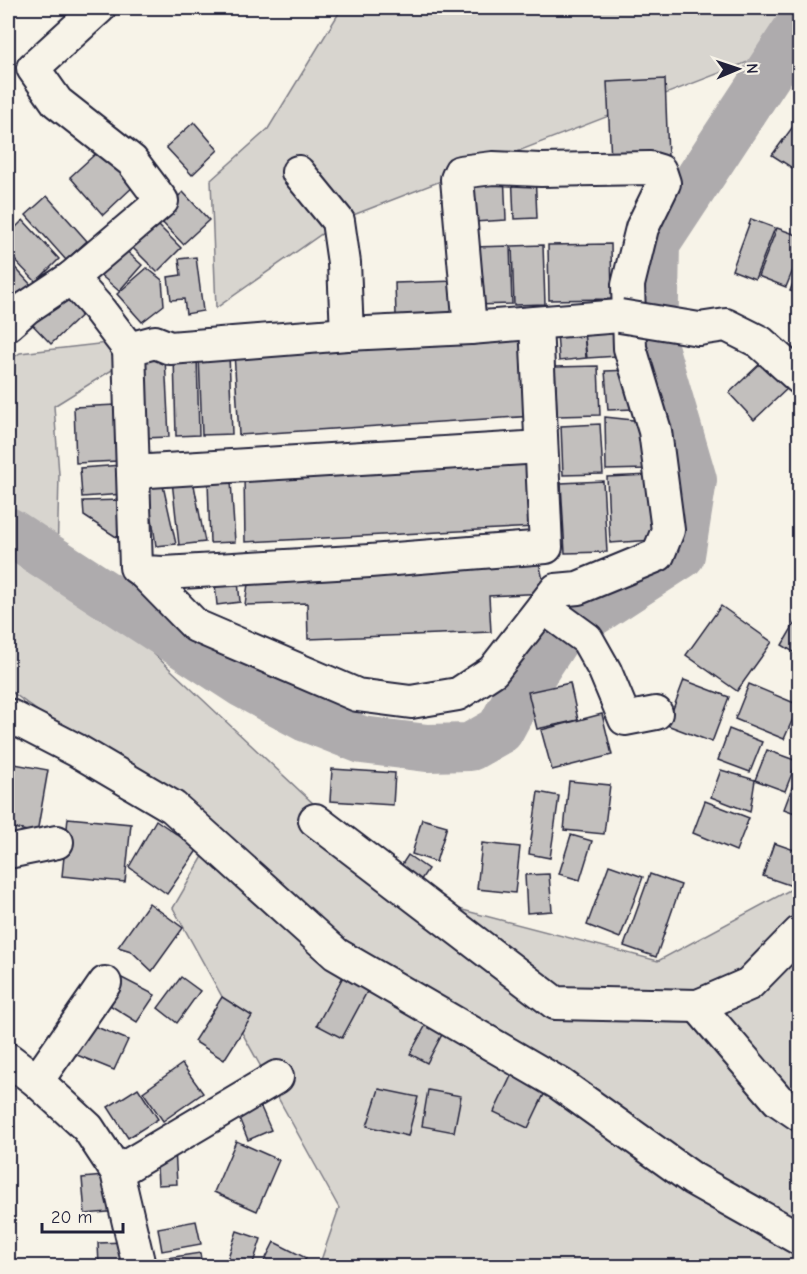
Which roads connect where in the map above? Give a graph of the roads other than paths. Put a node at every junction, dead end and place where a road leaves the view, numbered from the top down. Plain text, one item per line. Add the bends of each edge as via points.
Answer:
1 (99, 8) edge
2 (20, 69) edge
3 (298, 172) dead end
4 (71, 278) junction
5 (536, 323) junction
6 (8, 324) edge
7 (470, 328) junction
8 (347, 334) junction
9 (129, 349) junction
10 (800, 378) edge
11 (541, 447) junction
12 (133, 472) junction
13 (143, 572) junction
14 (543, 607) junction
15 (656, 713) dead end
16 (9, 716) edge
17 (315, 820) dead end
18 (57, 842) dead end
19 (8, 852) edge
20 (800, 932) edge
21 (105, 983) dead end
22 (698, 1006) junction
23 (8, 1059) edge
24 (277, 1077) dead end
25 (37, 1081) junction
26 (800, 1115) edge
27 (117, 1172) junction
28 (800, 1239) edge
29 (139, 1266) edge

1 - 2 street
2 - 4 street via 132,160 162,201
3 - 8 street via 338,221
4 - 6 street
4 - 9 street
5 - 7 street
5 - 10 street, bridge via 620,316 699,329 726,325 760,342
5 - 11 street
7 - 8 street
7 - 14 street via 457,179 460,172 493,168 660,171 664,183 642,228 628,285 630,348 655,431 668,530 658,555 578,588 556,590
8 - 9 street via 170,348 155,342
9 - 12 street
11 - 12 street
11 - 13 street via 546,546 370,561
12 - 13 street via 136,567
13 - 14 street via 196,626 357,695 411,702 458,694 493,671
14 - 15 street via 587,639 626,719
16 - 28 street via 173,807 336,954 560,1084 693,1179
17 - 22 street via 555,1003
18 - 19 street
20 - 22 street via 749,984
21 - 25 street
22 - 26 street via 778,1100
23 - 25 street
24 - 27 street
25 - 27 street via 88,1128
27 - 29 street

